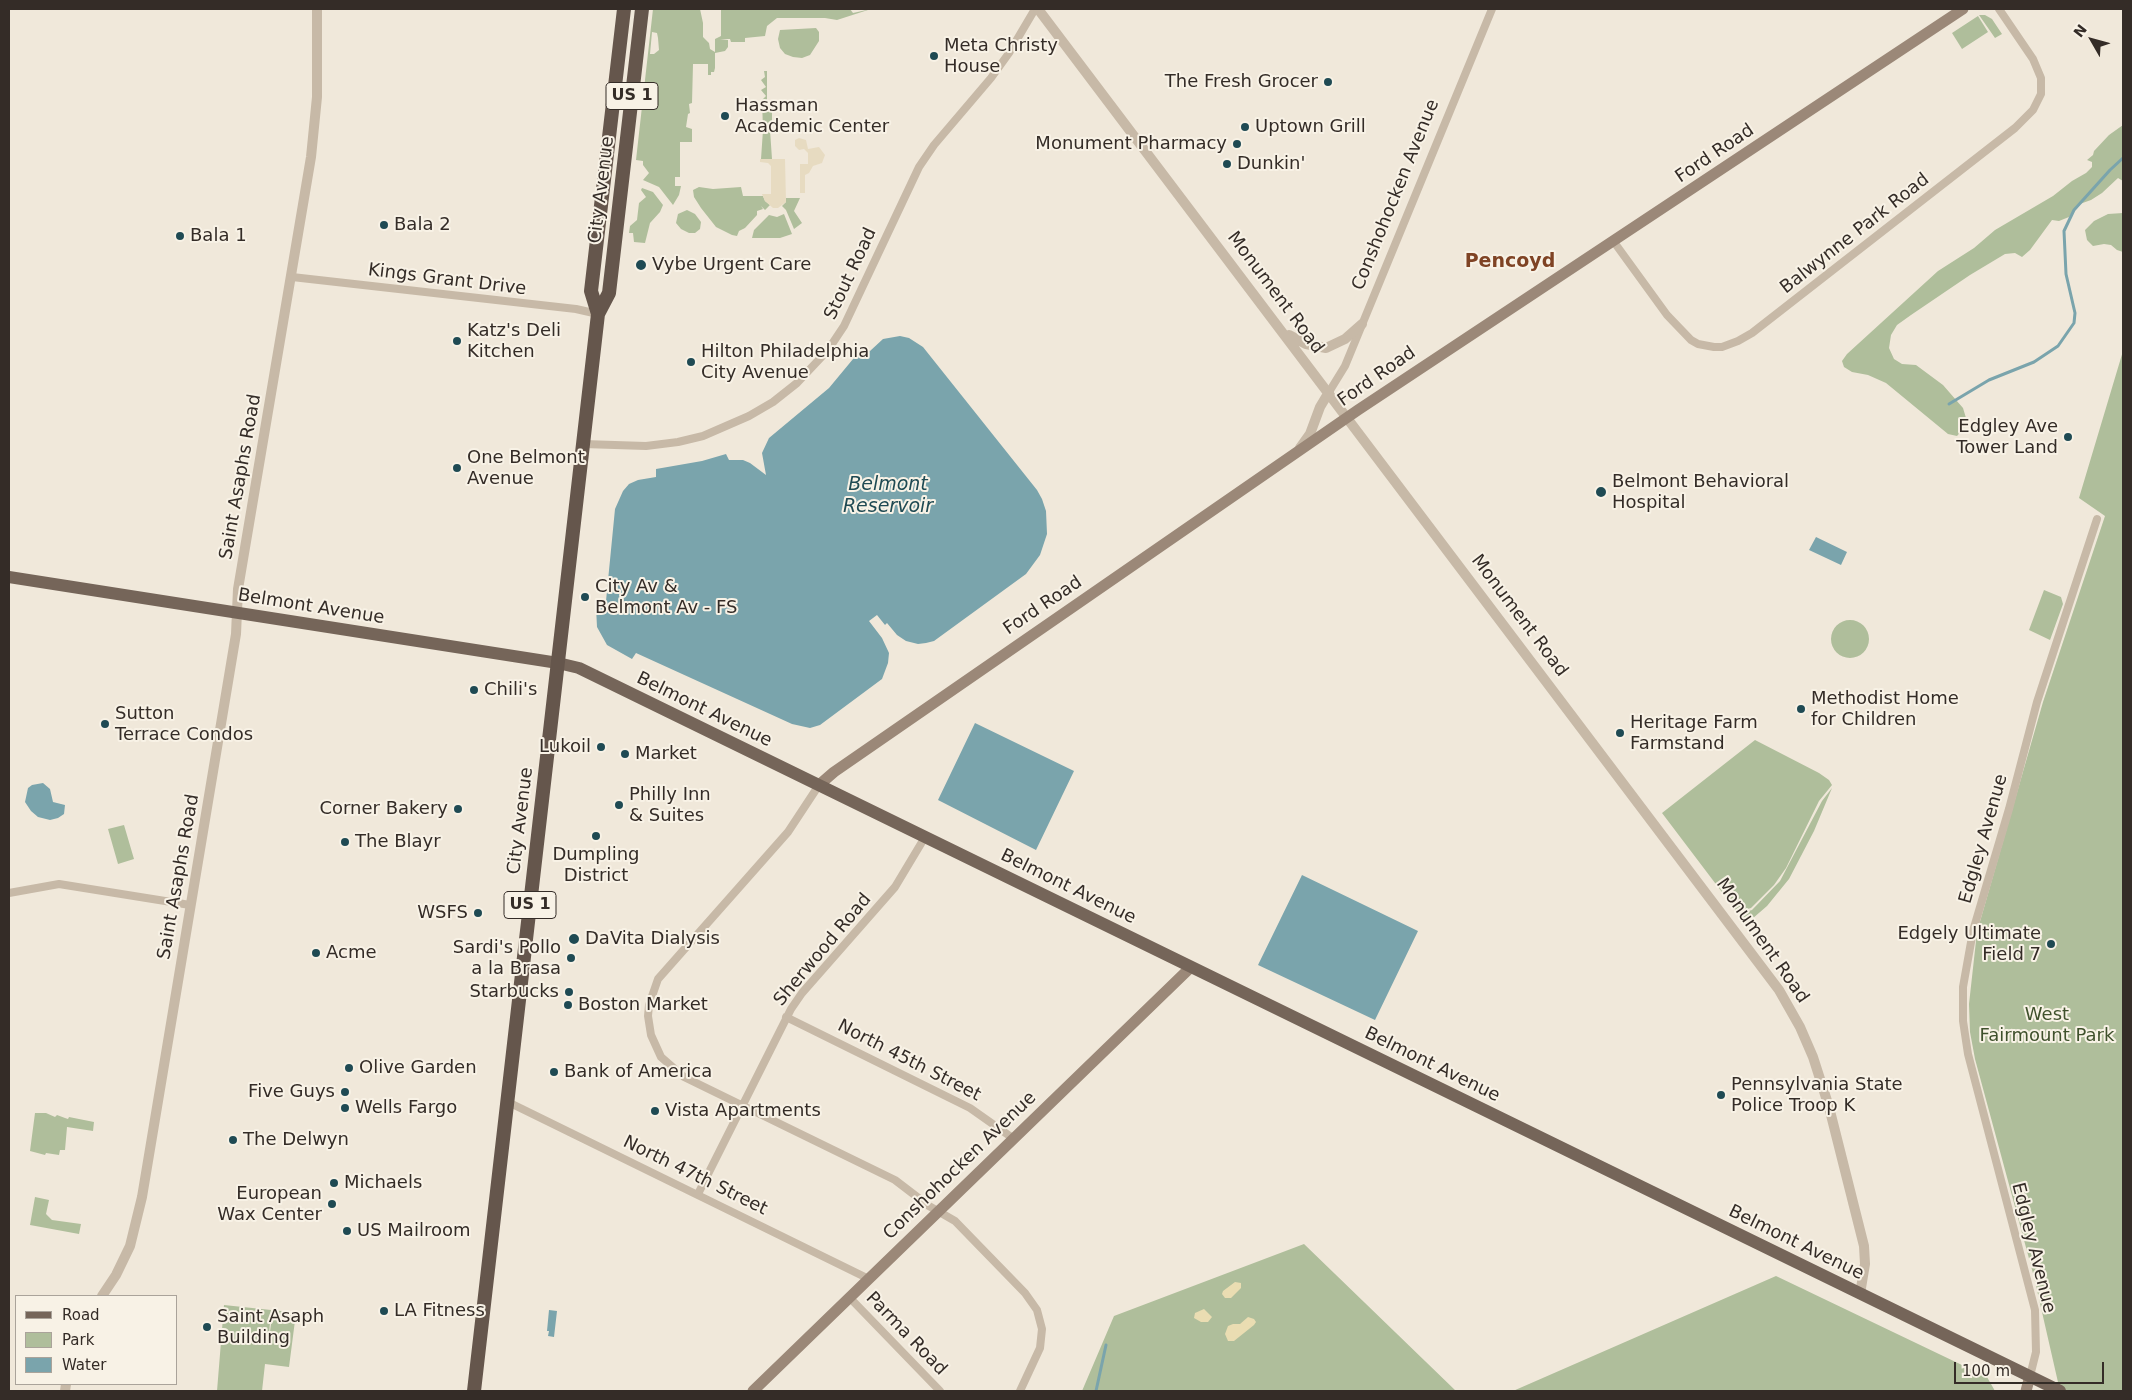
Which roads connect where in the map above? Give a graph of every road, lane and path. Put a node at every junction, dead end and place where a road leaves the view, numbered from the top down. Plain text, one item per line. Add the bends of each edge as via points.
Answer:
1 (317, 9) edge
2 (624, 9) edge
3 (642, 9) edge
4 (1037, 9) edge
5 (1492, 9) edge
6 (1963, 9) edge
7 (1999, 9) edge
8 (606, 169) junction
9 (622, 183) junction
10 (1614, 242) junction
11 (292, 277) junction
12 (598, 314) junction
13 (1362, 324) junction
14 (1284, 332) junction
15 (1329, 392) junction
16 (1348, 418) junction
17 (584, 444) junction
18 (1296, 455) junction
19 (2097, 520) dead end
20 (9, 577) edge
21 (237, 613) junction
22 (558, 663) junction
23 (818, 785) junction
24 (925, 837) junction
25 (9, 893) edge
26 (190, 905) junction
27 (1191, 967) junction
28 (786, 1017) junction
29 (508, 1102) junction
30 (742, 1105) junction
31 (1014, 1139) junction
32 (698, 1194) junction
33 (939, 1211) junction
34 (869, 1279) junction
35 (1860, 1294) junction
36 (103, 1295) edge
37 (850, 1298) junction
38 (2030, 1376) junction
39 (474, 1391) edge
40 (753, 1391) edge
41 (940, 1391) edge
42 (1020, 1391) edge
43 (2026, 1391) edge
44 (2060, 1391) edge

1 - 11 street, Saint Asaphs Road via 316,119
2 - 8 highway, City Avenue / US 1
3 - 9 highway, City Avenue / US 1
4 - 14 street, Monument Road
4 - 17 street, Stout Road via 992,78 919,167 844,326 828,350 797,383 774,402 703,436 646,446
5 - 13 street, Conshohocken Avenue
6 - 10 main road, Ford Road
7 - 10 street, Balwynne Park Road via 2042,78 2041,94 2034,110 1738,341 1714,347 1691,340 1668,315
8 - 9 highway via 611,177
8 - 12 highway, City Avenue / US 1 via 591,291
9 - 12 highway, City Avenue / US 1 via 608,293
10 - 16 main road, Ford Road
11 - 12 street, Kings Grant Drive
11 - 21 street, Saint Asaphs Road via 238,589
12 - 17 highway, City Avenue / US 1
13 - 14 street via 1345,339 1326,348 1306,344
13 - 15 street, Conshohocken Avenue via 1345,366
14 - 15 street, Monument Road
15 - 16 street, Monument Road
15 - 18 street via 1310,434
16 - 18 main road, Ford Road
16 - 35 street, Monument Road via 1786,1000 1817,1068 1855,1212 1865,1254
17 - 22 highway, City Avenue / US 1
18 - 23 main road, Ford Road
19 - 38 street, Edgley Avenue via 2037,702 1971,937 1963,988 1963,1022 1968,1054 2034,1310 2036,1352
20 - 21 main road, Belmont Avenue
21 - 22 main road, Belmont Avenue
21 - 26 street, Saint Asaphs Road
22 - 23 main road, Belmont Avenue via 579,668
22 - 29 highway, City Avenue / US 1
23 - 24 main road, Belmont Avenue
23 - 30 street via 788,832 658,979 649,1005 649,1027 657,1050 676,1071
24 - 27 main road, Belmont Avenue
24 - 28 street, Sherwood Road via 895,887 802,993
25 - 26 street via 59,884
26 - 36 street, Saint Asaphs Road via 138,1219 124,1260
27 - 31 main road, Conshohocken Avenue
27 - 35 main road, Belmont Avenue
28 - 30 street, Sherwood Road
28 - 31 street, North 45th Street via 970,1108
29 - 32 street, North 47th Street
29 - 39 highway, City Avenue / US 1
30 - 32 street, Sherwood Road
30 - 33 street via 895,1180
31 - 33 main road, Conshohocken Avenue
32 - 34 street, North 47th Street
33 - 34 main road, Conshohocken Avenue
33 - 42 street via 959,1225 1025,1293 1037,1310 1042,1329 1040,1348
34 - 37 main road, Conshohocken Avenue
35 - 38 main road, Belmont Avenue
37 - 40 main road, Conshohocken Avenue
37 - 41 street, Parma Road
38 - 43 main road
38 - 44 main road, Belmont Avenue

